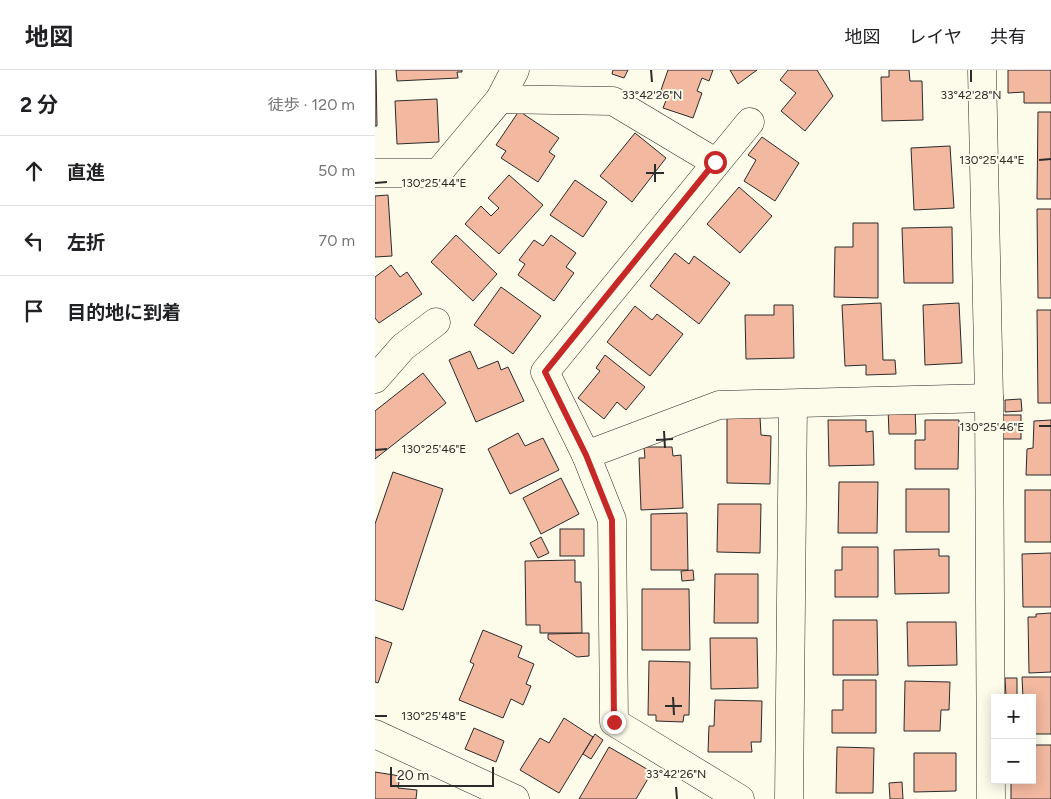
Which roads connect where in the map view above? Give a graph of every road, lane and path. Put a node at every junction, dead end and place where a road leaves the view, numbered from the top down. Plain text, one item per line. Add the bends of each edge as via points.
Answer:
1 (515, 70) edge
2 (982, 70) edge
3 (500, 99) junction
4 (750, 122) dead end
5 (715, 162) junction
6 (375, 173) edge
7 (436, 322) dead end
8 (375, 378) edge
9 (989, 398) junction
10 (793, 404) junction
11 (586, 455) junction
12 (375, 734) edge
13 (515, 799) edge
14 (740, 799) edge
15 (789, 799) edge
16 (991, 799) edge

1 - 3 street
2 - 9 street
3 - 5 street via 613,101
3 - 6 street via 438,173
4 - 5 street
5 - 11 street via 545,372
7 - 8 street via 403,347
9 - 10 street
9 - 16 street
10 - 11 street via 719,405
10 - 15 street
11 - 14 street via 612,520 614,722
12 - 13 street

